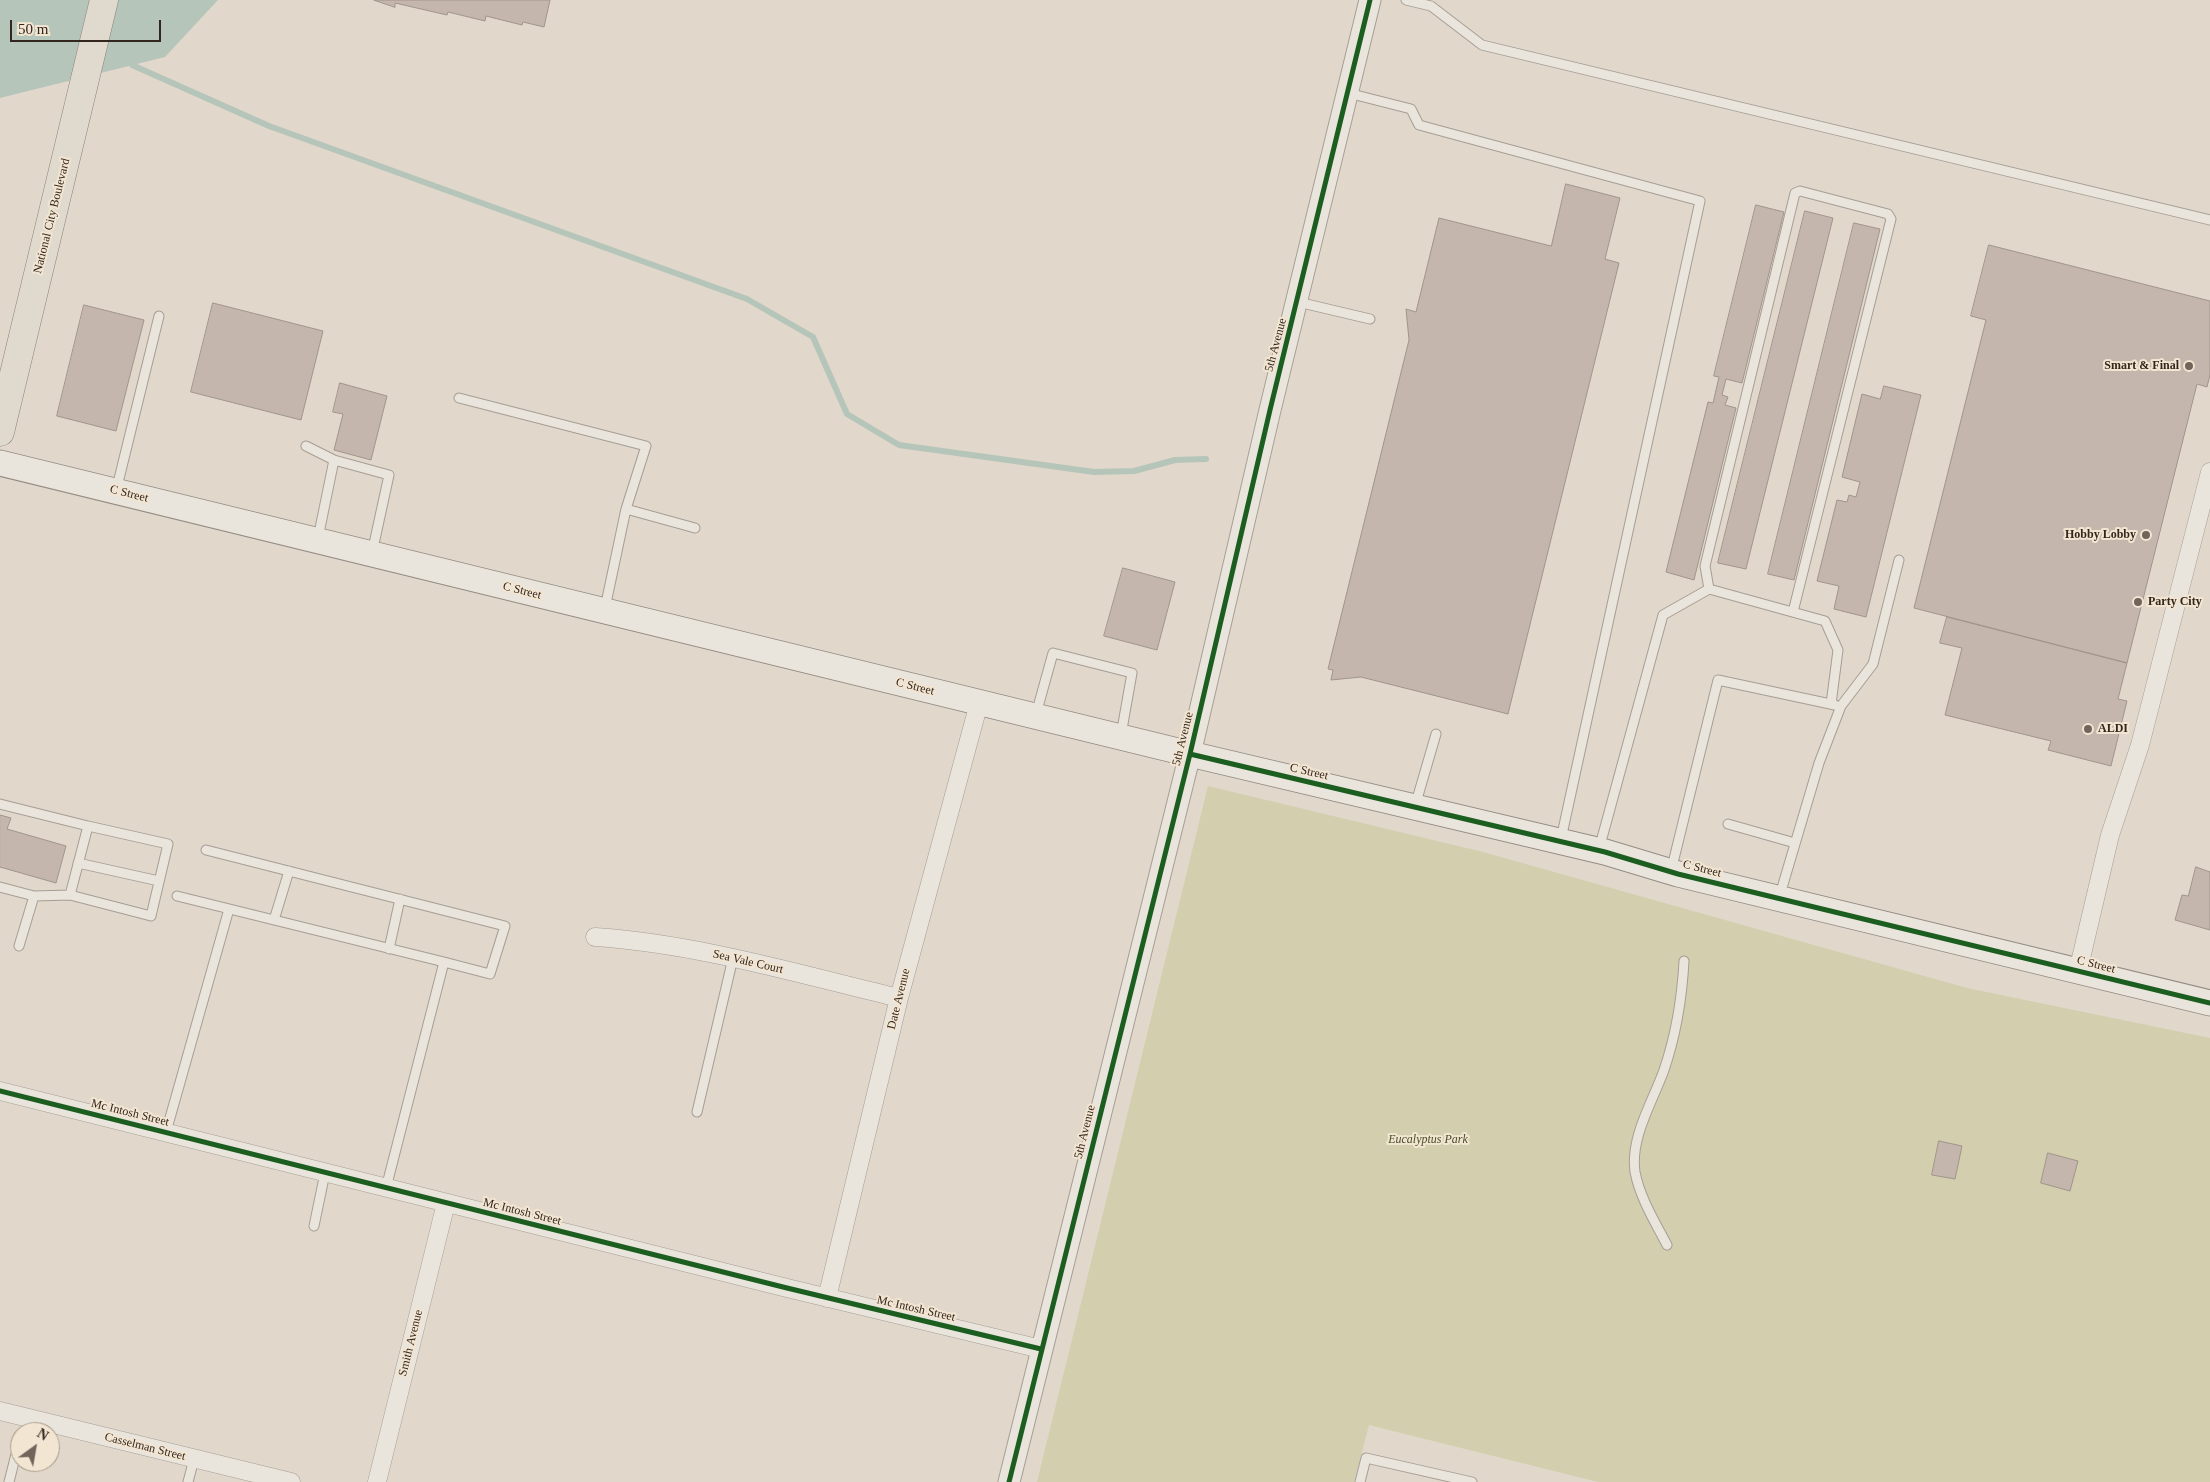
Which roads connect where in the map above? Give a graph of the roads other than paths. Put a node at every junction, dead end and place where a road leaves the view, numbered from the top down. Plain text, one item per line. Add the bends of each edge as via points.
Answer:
1 (104, 0) edge
2 (1370, 0) edge
3 (1406, 0) edge
4 (1348, 93) junction
5 (2210, 220) edge
6 (1298, 302) junction
7 (159, 316) dead end
8 (1370, 319) dead end
9 (459, 398) dead end
10 (0, 432) edge
11 (306, 446) dead end
12 (334, 460) junction
13 (0, 462) edge
14 (2210, 472) edge
15 (116, 491) junction
16 (626, 510) junction
17 (695, 528) dead end
18 (318, 540) junction
19 (372, 554) junction
20 (1899, 560) dead end
21 (1709, 589) junction
22 (604, 611) junction
23 (1794, 612) junction
24 (979, 703) junction
25 (1836, 705) junction
26 (1035, 717) junction
27 (1436, 734) dead end
28 (1121, 737) junction
29 (1190, 754) junction
30 (0, 804) edge
31 (1415, 807) junction
32 (1728, 824) dead end
33 (88, 826) junction
34 (1561, 841) junction
35 (1795, 844) junction
36 (206, 850) dead end
37 (1599, 851) junction
38 (78, 863) junction
39 (290, 871) junction
40 (1670, 872) junction
41 (159, 881) junction
42 (0, 887) edge
43 (70, 894) junction
44 (34, 896) junction
45 (177, 896) dead end
46 (1779, 898) junction
47 (400, 900) junction
48 (229, 909) junction
49 (274, 920) junction
50 (595, 937) dead end
51 (19, 946) dead end
52 (389, 949) junction
53 (733, 958) junction
54 (1684, 961) dead end
55 (444, 962) junction
56 (2078, 970) junction
57 (899, 998) junction
58 (2210, 1003) edge
59 (0, 1091) edge
60 (697, 1112) dead end
61 (166, 1132) junction
62 (325, 1173) junction
63 (386, 1188) junction
64 (446, 1204) junction
65 (314, 1226) dead end
66 (1667, 1245) dead end
67 (827, 1298) junction
68 (1041, 1349) junction
69 (0, 1411) edge
70 (18, 1422) edge
71 (60, 1432) edge
72 (194, 1459) junction
73 (268, 1480) edge
74 (188, 1482) edge
75 (291, 1482) edge
76 (377, 1482) edge
77 (1010, 1482) edge
78 (1360, 1482) edge
79 (1472, 1482) edge

1 - 10 main road, National City Boulevard
2 - 4 street, 5th Avenue
3 - 5 lane via 1431,6 1482,45
4 - 6 street, 5th Avenue
4 - 34 lane via 1411,109 1419,125 1700,201
6 - 8 lane
6 - 29 street, 5th Avenue
7 - 15 lane
9 - 16 lane via 646,446
11 - 12 lane
12 - 18 lane
12 - 19 lane via 388,476
13 - 15 main road, C Street
14 - 56 street via 2140,745 2110,836
15 - 18 main road, C Street
16 - 17 lane
16 - 22 lane
18 - 19 main road, C Street
19 - 22 main road, C Street
20 - 25 lane via 1873,664
21 - 23 lane
21 - 23 lane via 1706,566 1795,193 1800,191 1888,214 1891,219
21 - 37 lane via 1663,615
22 - 24 main road, C Street
23 - 25 lane via 1826,621 1838,650
24 - 26 main road, C Street
24 - 57 street, Date Avenue
25 - 35 lane
25 - 40 lane via 1718,680
26 - 28 main road, C Street
26 - 28 lane via 1053,653 1132,673
27 - 31 lane
28 - 29 main road, C Street
29 - 31 main road, C Street
29 - 68 street, 5th Avenue
30 - 33 lane
31 - 34 main road, C Street
32 - 35 lane
33 - 38 lane
33 - 41 lane via 168,844
34 - 37 main road, C Street
35 - 46 lane
36 - 39 lane
37 - 40 main road, C Street
38 - 41 lane
38 - 43 lane
39 - 47 lane
39 - 49 lane
40 - 46 main road, C Street
41 - 43 lane via 151,916
42 - 44 lane
43 - 44 lane
44 - 51 lane
45 - 48 lane
46 - 56 main road, C Street
47 - 52 lane
47 - 55 lane via 505,926 490,974
48 - 49 lane
48 - 61 lane
49 - 52 lane
50 - 53 street, Sea Vale Court via 642,940
52 - 55 lane
53 - 57 street, Sea Vale Court
53 - 60 lane
54 - 66 lane via 1675,1029 1636,1145 1635,1171 1644,1202
55 - 63 lane
56 - 58 main road, C Street
57 - 67 street, Date Avenue
59 - 61 street, Mc Intosh Street
61 - 62 street, Mc Intosh Street
62 - 63 street, Mc Intosh Street
62 - 65 lane
63 - 64 street, Mc Intosh Street
64 - 67 street, Mc Intosh Street
64 - 76 street, Smith Avenue
67 - 68 street, Mc Intosh Street
68 - 77 street, 5th Avenue
69 - 70 street, Casselman Street
71 - 72 street, Casselman Street
72 - 73 street, Casselman Street
72 - 74 lane
73 - 75 street, Casselman Street
78 - 79 lane via 1366,1458

